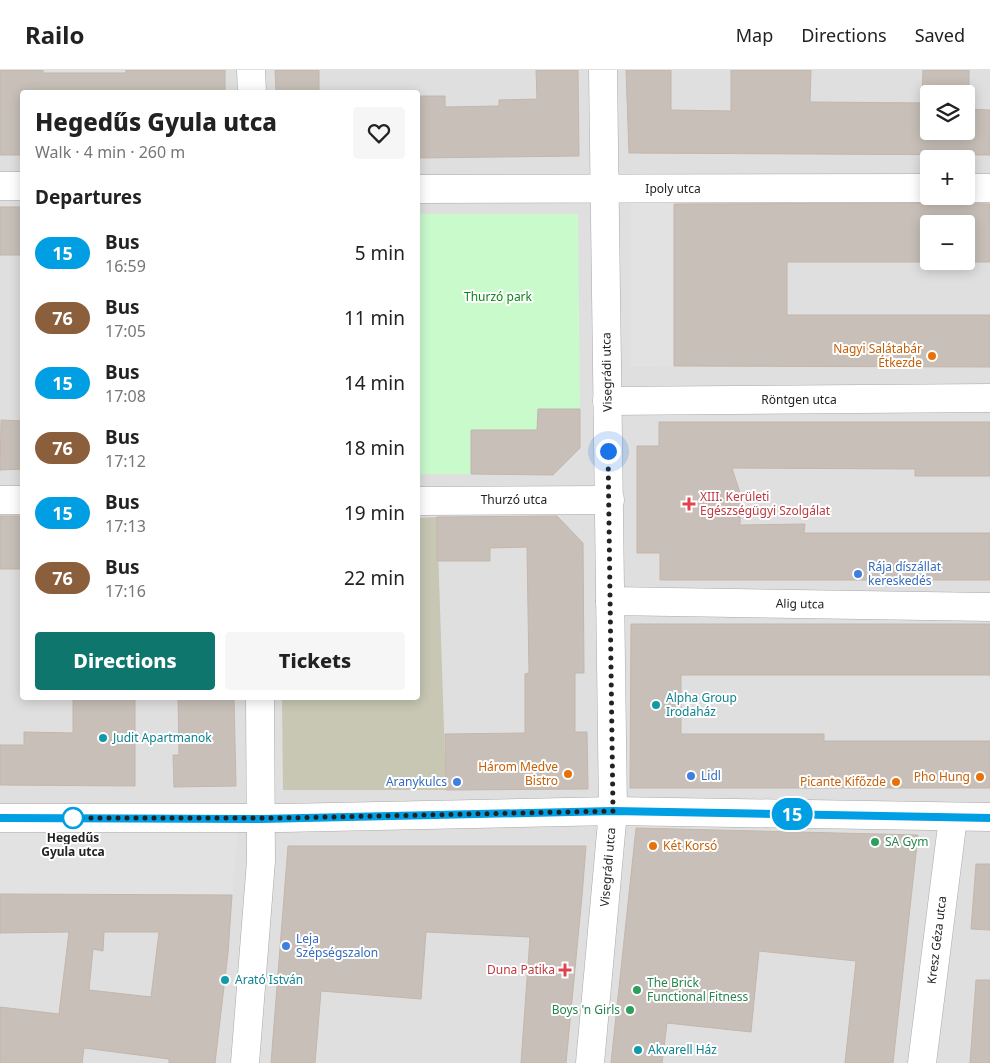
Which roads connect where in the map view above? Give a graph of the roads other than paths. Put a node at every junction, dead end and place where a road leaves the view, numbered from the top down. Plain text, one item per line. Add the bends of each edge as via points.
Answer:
1 (252, 70) edge
2 (603, 70) edge
3 (252, 90) edge
4 (0, 186) edge
5 (20, 186) edge
6 (920, 188) edge
7 (975, 188) edge
8 (990, 188) edge
9 (420, 189) edge
10 (605, 189) junction
11 (990, 398) edge
12 (607, 401) junction
13 (0, 500) edge
14 (20, 500) edge
15 (420, 500) edge
16 (610, 500) junction
17 (610, 601) junction
18 (990, 607) edge
19 (260, 700) edge
20 (613, 811) junction
21 (0, 818) edge
22 (952, 818) junction
23 (990, 818) edge
24 (261, 819) junction
25 (245, 1063) edge
26 (590, 1063) edge
27 (922, 1063) edge

1 - 3 street
2 - 10 street, Visegrádi utca
4 - 5 street
6 - 10 street, Ipoly utca
7 - 8 street
9 - 10 street, Ipoly utca
10 - 12 street, Visegrádi utca
11 - 12 street, Röntgen utca
12 - 16 street, Visegrádi utca
13 - 14 street
15 - 16 street, Thurzó utca
16 - 17 street, Visegrádi utca
17 - 18 street, Alig utca
17 - 20 street, Visegrádi utca
19 - 24 street
20 - 22 street
20 - 24 street
20 - 26 street, Visegrádi utca
21 - 24 street
22 - 23 street
22 - 27 street, Kresz Géza utca
24 - 25 street

